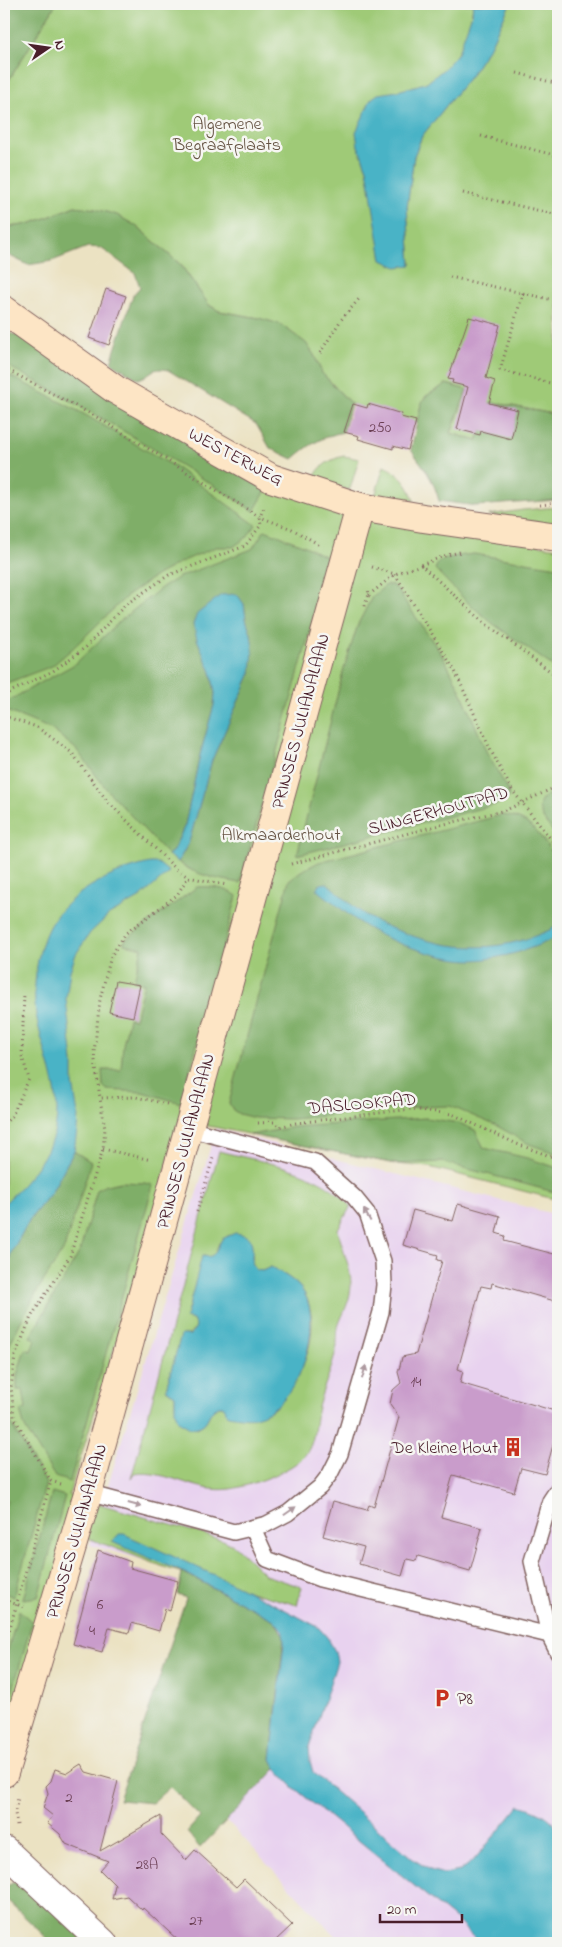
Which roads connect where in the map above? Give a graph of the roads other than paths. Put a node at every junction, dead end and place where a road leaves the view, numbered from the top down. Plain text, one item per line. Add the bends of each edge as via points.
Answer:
1 (4, 312) edge
2 (360, 506) junction
3 (558, 538) edge
4 (191, 1120) junction
5 (558, 1489) edge
6 (88, 1493) junction
7 (253, 1528) junction
8 (549, 1635) junction
9 (558, 1653) edge
10 (11, 1783) edge
11 (10, 1840) edge
12 (103, 1943) edge

1 - 2 street, WESTERWEG via 116,390 271,478
2 - 3 street, WESTERWEG
2 - 4 street, PRINSES JULIANALAAN
4 - 6 street, PRINSES JULIANALAAN
7 -> 4 lane via 288,1513 320,1487 340,1454 381,1312 383,1261 367,1213 315,1162
5 - 8 lane via 550,1501 532,1561
6 -> 7 lane via 234,1532
6 - 10 street, PRINSES JULIANALAAN
7 - 8 lane via 267,1559 320,1579
8 - 9 lane
11 - 12 street

